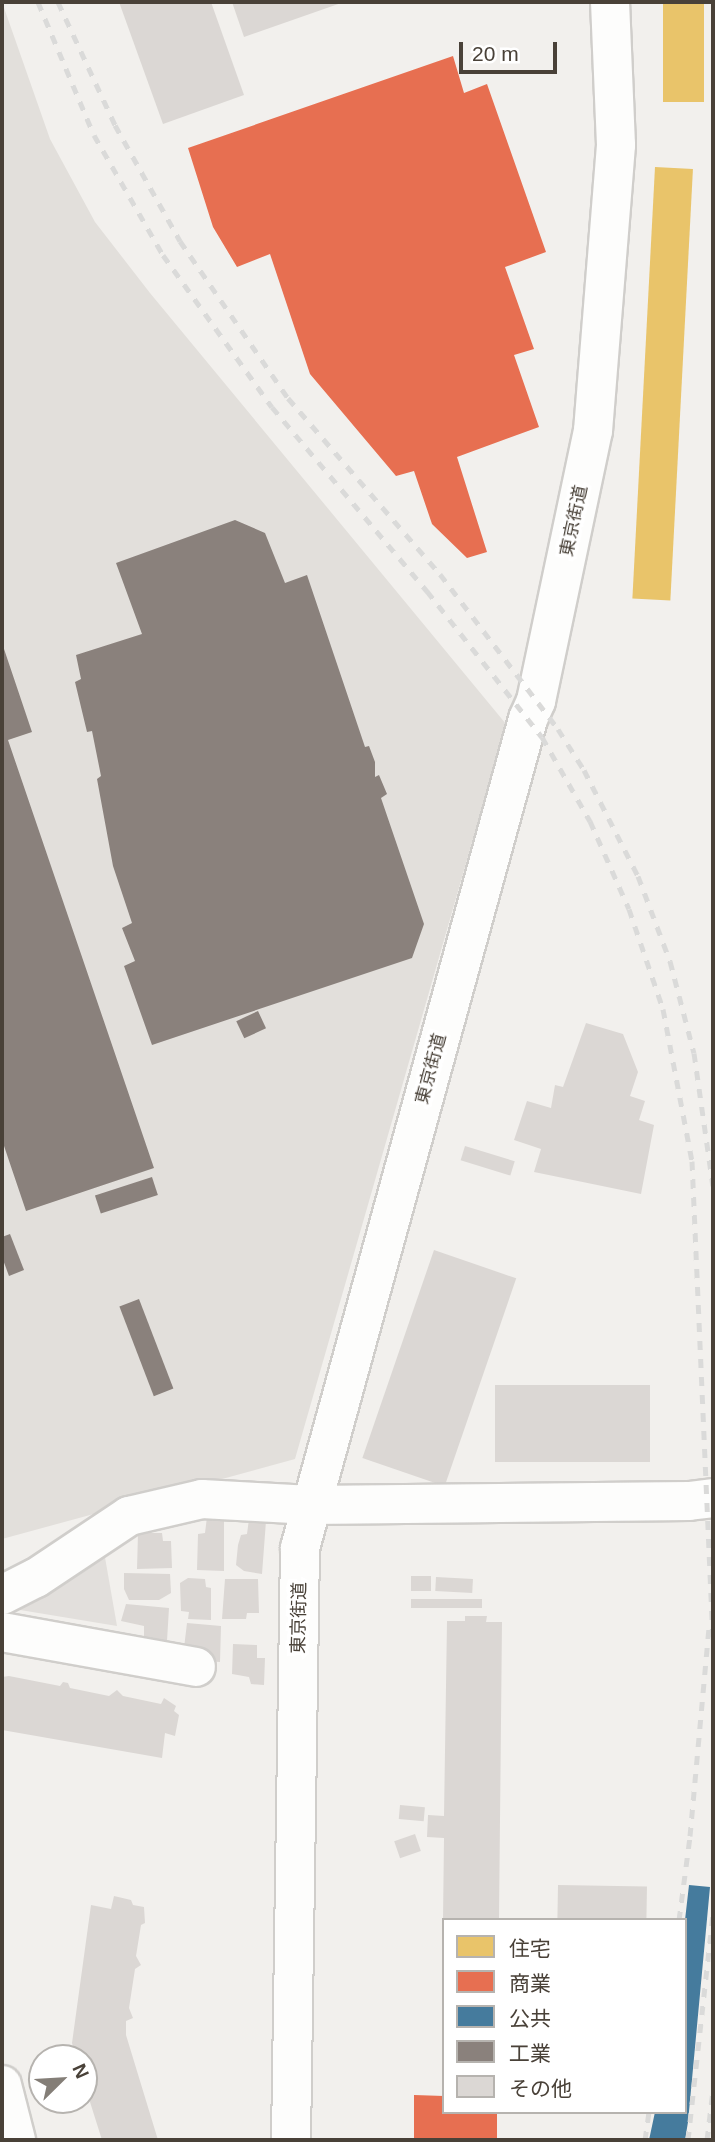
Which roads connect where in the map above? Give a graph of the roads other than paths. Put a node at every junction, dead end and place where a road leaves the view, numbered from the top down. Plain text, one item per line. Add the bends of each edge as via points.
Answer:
1 (610, 2) edge
2 (713, 1498) edge
3 (311, 1505) junction
4 (2, 1595) edge
5 (2, 1632) edge
6 (196, 1667) dead end
7 (2, 2085) edge
8 (16, 2140) edge
9 (291, 2140) edge

1 - 3 street, 東京街道 via 616,145 593,431 536,701
2 - 3 street
3 - 4 street via 202,1499 129,1516 36,1578
3 - 9 street, 東京街道 via 300,1548
5 - 6 street
7 - 8 street

